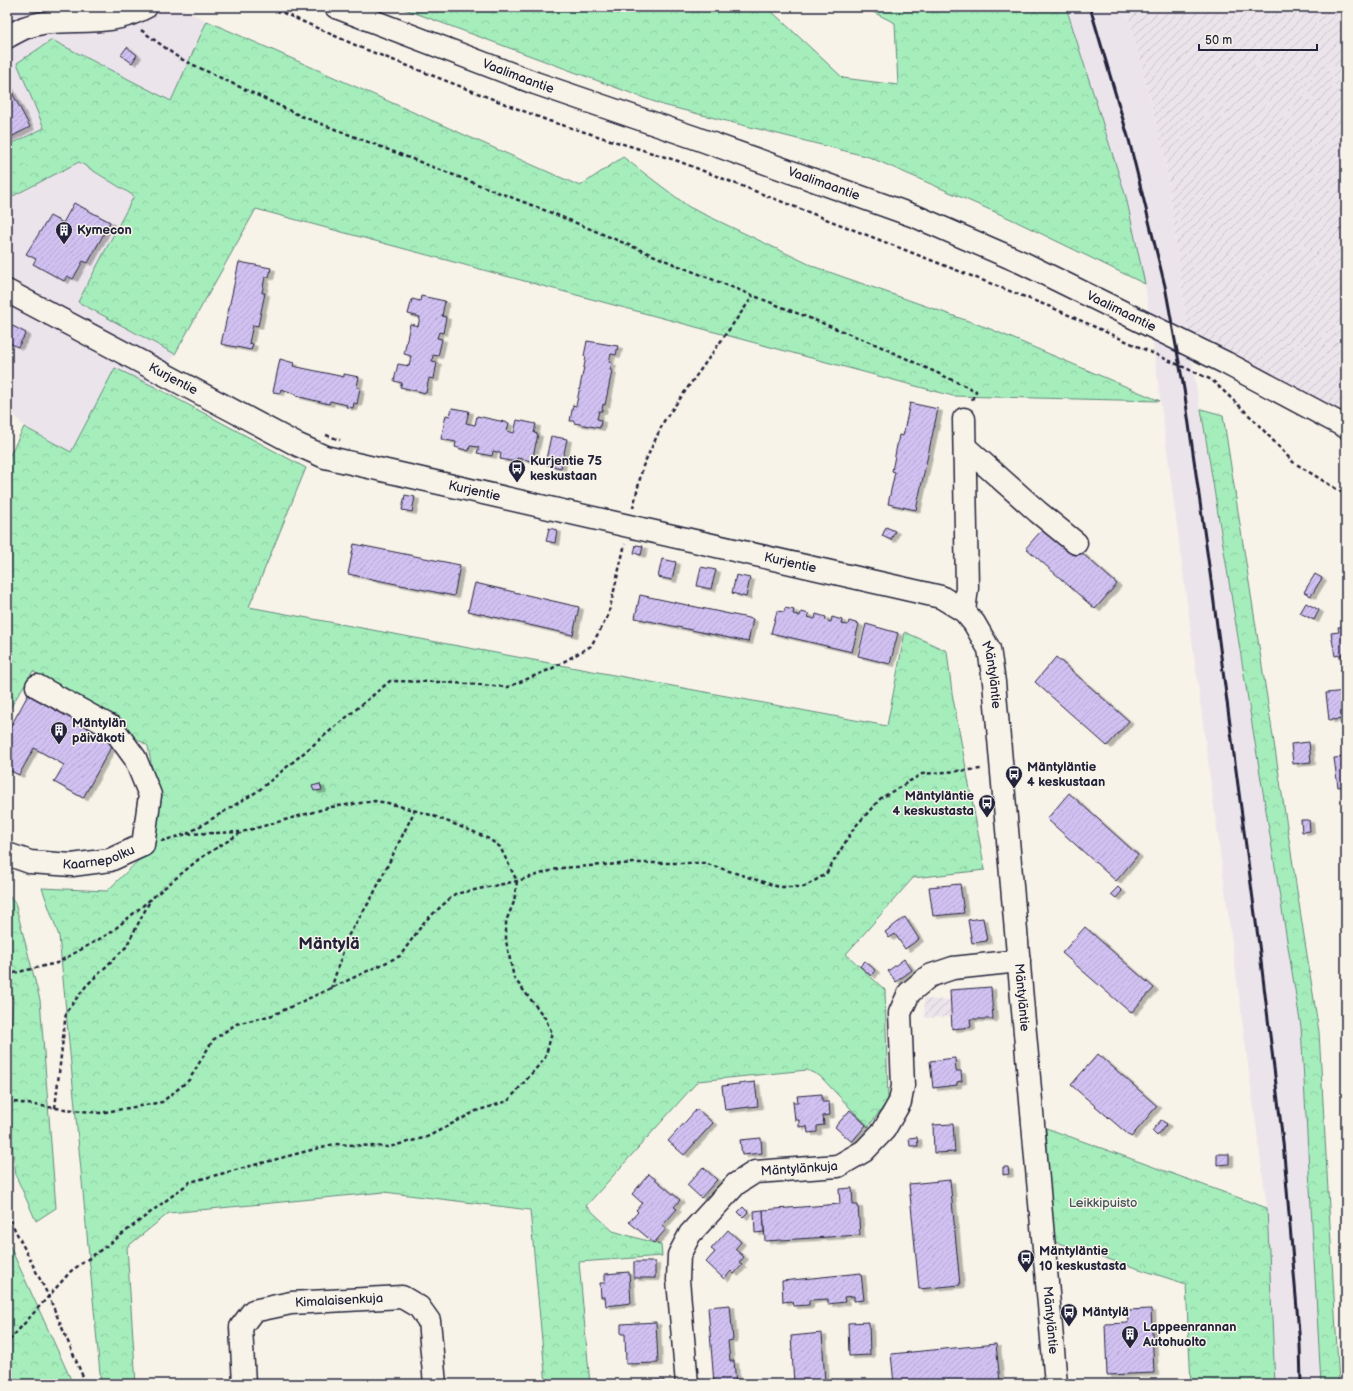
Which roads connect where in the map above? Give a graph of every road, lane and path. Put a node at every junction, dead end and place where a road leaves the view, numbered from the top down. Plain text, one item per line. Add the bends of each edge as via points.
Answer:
1 (146, 7) edge
2 (270, 7) edge
3 (336, 7) edge
4 (125, 17) junction
5 (7, 37) edge
6 (7, 291) edge
7 (753, 296) junction
8 (1295, 399) junction
9 (964, 419) joint
10 (1346, 427) edge
11 (318, 433) dead end
12 (1346, 438) edge
13 (346, 442) dead end
14 (965, 447) junction
15 (1346, 495) edge
16 (632, 513) junction
17 (1076, 543) dead end
18 (967, 613) junction
19 (37, 686) dead end
20 (981, 761) dead end
21 (982, 769) junction
22 (983, 776) dead end
23 (415, 810) junction
24 (242, 832) junction
25 (187, 834) junction
26 (143, 845) junction
27 (7, 854) edge
28 (517, 881) junction
29 (151, 898) junction
30 (1019, 961) junction
31 (7, 972) edge
32 (331, 989) junction
33 (7, 1101) edge
34 (55, 1108) junction
35 (7, 1214) edge
36 (49, 1297) junction
37 (7, 1343) edge
38 (86, 1384) edge
39 (244, 1384) edge
40 (435, 1384) edge
41 (687, 1384) edge
42 (1056, 1384) edge

1 - 4 street
2 - 15 path via 362,48 549,121 678,161 1053,308 1133,344 1212,380 1293,462
3 - 8 street, Vaalimaantie via 534,83 917,217 1024,263
4 - 5 street via 51,23 24,28
4 - 7 path via 179,58 301,116 557,215
6 - 16 street, Kurjentie via 325,457
7 - 9 path via 876,345 976,391
7 - 16 path via 664,421 644,466
8 - 10 street, Vaalimaantie
8 - 12 street, Vaalimaantie
9 - 14 street
11 - 13 path
14 - 17 street
14 - 18 street
16 - 18 street, Kurjentie via 941,597
16 - 25 path via 608,616 591,646 552,669 508,687 390,681 258,791
18 - 30 street, Mäntyläntie via 989,648
19 - 26 street, Kaarnepolku via 113,728 135,758 150,795
20 - 21 path
21 - 22 path
21 - 28 path via 922,774 882,798 854,828 826,874 804,887 779,887 704,863 634,863 560,868
23 - 24 path via 375,801 331,807
23 - 28 path via 459,826 500,847
23 - 32 path via 371,899 348,936
24 - 25 path
24 - 29 path via 199,858
25 - 26 path
26 - 27 street, Kaarnepolku via 110,860 72,865 30,862
28 - 32 path via 455,894 425,921 400,956
28 - 36 path via 514,902 506,921 506,941 514,978 545,1018 552,1033 545,1058 508,1101 476,1111 420,1139 389,1146 334,1144 190,1182 71,1271
29 - 31 path via 110,933 57,963 14,973
29 - 34 path via 126,947 86,986 66,1012
30 - 41 street, Mäntylänkuja via 952,968 929,976 909,993 900,1013 903,1086 900,1102 884,1130 864,1152 838,1166 755,1172 736,1184 690,1234 679,1255 678,1280
30 - 42 street, Mäntyläntie
32 - 34 path via 273,1016 236,1024 212,1040 189,1080 162,1102 100,1113
33 - 34 path
35 - 36 path
36 - 37 path
36 - 38 path
39 - 40 street, Kimalaisenkuja via 241,1327 253,1311 292,1303 402,1297 419,1308 429,1321

